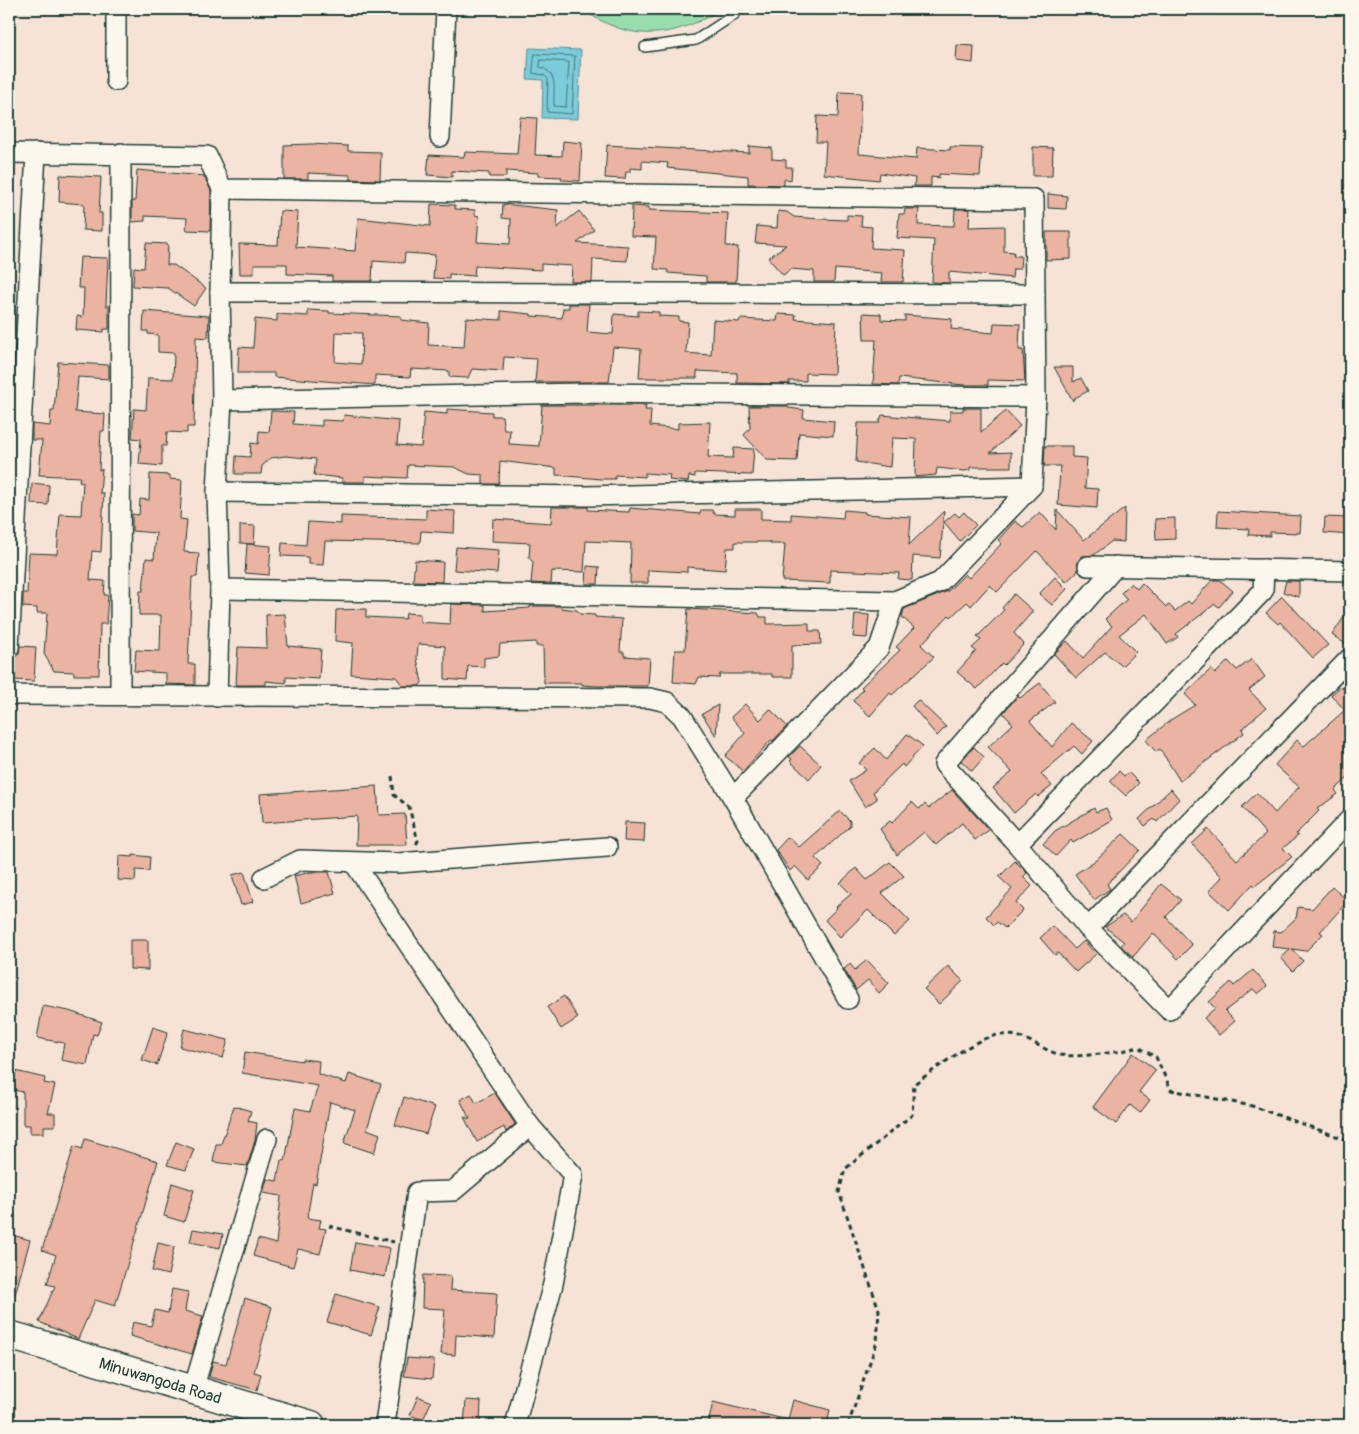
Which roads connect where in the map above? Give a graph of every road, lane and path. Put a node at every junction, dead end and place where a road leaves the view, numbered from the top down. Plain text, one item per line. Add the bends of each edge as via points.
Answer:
1 (116, 9) edge
2 (446, 9) edge
3 (739, 9) edge
4 (645, 47) dead end
5 (116, 81) dead end
6 (440, 136) dead end
7 (9, 153) edge
8 (36, 153) junction
9 (121, 153) junction
10 (222, 189) junction
11 (220, 292) junction
12 (1035, 294) junction
13 (1036, 397) junction
14 (222, 400) junction
15 (1032, 486) junction
16 (217, 492) junction
17 (1088, 566) dead end
18 (1116, 566) junction
19 (1264, 569) junction
20 (1350, 571) edge
21 (220, 589) junction
22 (896, 601) junction
23 (9, 643) edge
24 (1350, 658) edge
25 (9, 693) edge
26 (120, 695) junction
27 (217, 697) junction
28 (392, 776) dead end
29 (733, 798) junction
30 (1350, 819) edge
31 (1017, 844) junction
32 (607, 847) dead end
33 (354, 863) junction
34 (398, 864) junction
35 (264, 878) dead end
36 (1088, 928) junction
37 (848, 999) dead end
38 (530, 1126) junction
39 (267, 1138) dead end
40 (1350, 1141) edge
41 (329, 1226) dead end
42 (409, 1245) junction
43 (9, 1335) edge
44 (193, 1390) junction
45 (311, 1425) edge
46 (385, 1425) edge
47 (515, 1425) edge
48 (848, 1425) edge

1 - 5 street
2 - 6 street
3 - 4 lane via 696,40
7 - 8 street
8 - 9 street
8 - 23 street
9 - 10 street via 207,156
9 - 26 street
10 - 11 street
10 - 12 street via 1034,198
11 - 12 street
11 - 14 street
12 - 13 street
13 - 14 street via 585,393
13 - 15 street
14 - 16 street
15 - 16 street via 586,496
15 - 22 street via 940,582
16 - 21 street
17 - 18 street
18 - 19 street
18 - 31 street via 944,764
19 - 20 street
19 - 31 street via 1263,591
21 - 22 street
21 - 27 street
22 - 29 street via 879,648
24 - 36 street
25 - 26 street
26 - 27 street
27 - 29 street via 650,698 667,702 682,716
28 - 34 path via 394,795 409,807 418,841 407,858
29 - 37 street
30 - 36 street via 1169,1010
31 - 36 street
32 - 34 street
33 - 34 street
33 - 35 street via 300,860
33 - 38 street
38 - 42 street via 453,1191 417,1192
38 - 47 street via 573,1175 553,1284
39 - 44 street
40 - 48 path via 1252,1106 1171,1090 1156,1057 1138,1047 1124,1052 1062,1055 1024,1037 993,1036 975,1043 914,1084 912,1115 845,1169 839,1192 879,1310 877,1342
41 - 42 path
42 - 46 street
43 - 44 main road, Minuwangoda Road
44 - 45 main road, Minuwangoda Road

